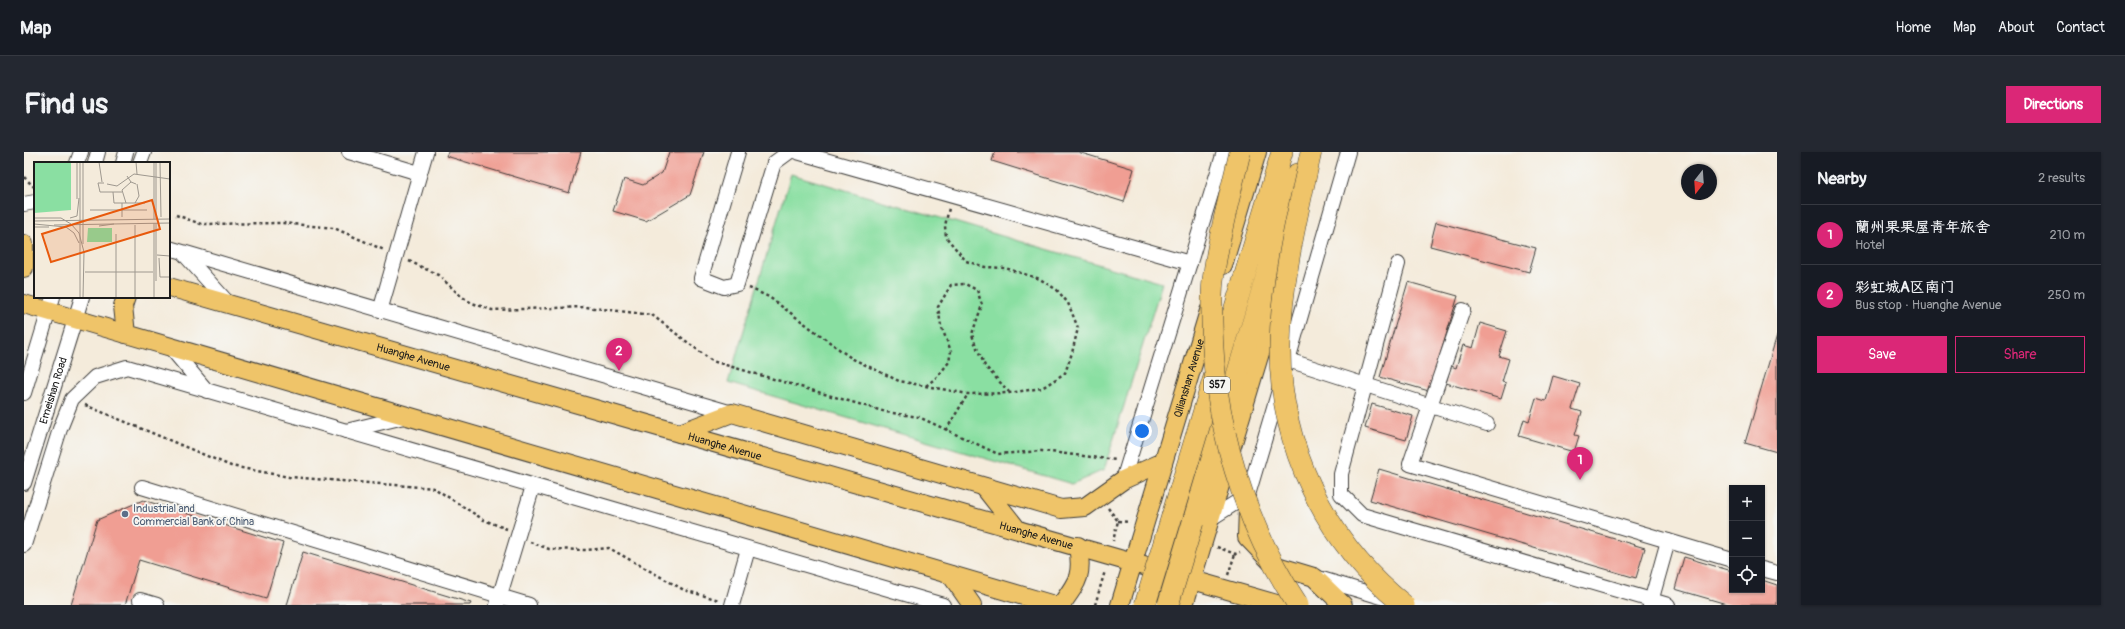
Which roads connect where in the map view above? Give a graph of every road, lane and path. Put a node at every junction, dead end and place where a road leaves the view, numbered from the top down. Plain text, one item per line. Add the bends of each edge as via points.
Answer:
1 (81, 152) edge
2 (98, 152) edge
3 (126, 152) edge
4 (144, 152) edge
5 (349, 152) edge
6 (426, 152) edge
7 (738, 152) edge
8 (789, 152) edge
9 (797, 152) edge
10 (1224, 152) edge
11 (1240, 152) edge
12 (1257, 152) edge
13 (1282, 152) edge
14 (1304, 152) edge
15 (1311, 152) edge
16 (1320, 152) edge
17 (1348, 152) edge
18 (77, 162) edge
19 (95, 162) edge
20 (123, 162) edge
21 (140, 162) edge
22 (419, 174) junction
23 (24, 178) edge
24 (34, 187) edge
25 (952, 196) junction
26 (34, 202) edge
27 (24, 204) edge
28 (176, 215) dead end
29 (24, 244) edge
30 (34, 248) edge
31 (170, 248) edge
32 (183, 253) junction
33 (396, 255) junction
34 (1190, 263) junction
35 (1398, 264) dead end
36 (24, 268) edge
37 (737, 284) junction
38 (170, 287) edge
39 (82, 298) edge
40 (126, 298) edge
41 (24, 304) edge
42 (51, 304) edge
43 (229, 304) junction
44 (1463, 310) dead end
45 (380, 311) junction
46 (75, 319) junction
47 (126, 334) junction
48 (170, 347) junction
49 (1288, 360) junction
50 (1364, 385) junction
51 (926, 386) junction
52 (207, 391) junction
53 (24, 393) edge
54 (1010, 393) junction
55 (968, 394) junction
56 (72, 399) junction
57 (1430, 406) junction
58 (732, 414) junction
59 (408, 416) junction
60 (1487, 424) dead end
61 (946, 430) junction
62 (346, 432) junction
63 (680, 433) junction
64 (1129, 461) junction
65 (1163, 462) junction
66 (1123, 480) junction
67 (24, 483) edge
68 (533, 486) junction
69 (142, 487) dead end
70 (984, 487) junction
71 (1248, 495) junction
72 (1210, 519) junction
73 (1017, 529) junction
74 (519, 534) junction
75 (1668, 541) junction
76 (24, 545) edge
77 (1078, 546) junction
78 (748, 549) junction
79 (1729, 559) edge
80 (1132, 562) junction
81 (1765, 570) edge
82 (1777, 573) edge
83 (951, 575) junction
84 (1314, 577) junction
85 (1192, 579) junction
86 (140, 600) dead end
87 (499, 601) edge
88 (1251, 601) edge
89 (1650, 602) edge
90 (157, 605) edge
91 (529, 605) edge
92 (732, 605) edge
93 (943, 605) edge
94 (972, 605) edge
95 (1054, 605) edge
96 (1061, 605) edge
97 (1120, 605) edge
98 (1145, 605) edge
99 (1168, 605) edge
100 (1184, 605) edge
101 (1280, 605) edge
102 (1298, 605) edge
103 (1343, 605) edge
104 (1404, 605) edge
105 (1409, 605) edge
106 (1668, 605) edge

1 - 18 street
2 - 19 street
3 - 20 street
4 - 21 street
5 - 22 street
6 - 22 street
7 - 37 street via 701,278 724,287
8 - 37 street via 774,163
9 - 25 street
10 - 34 street
11 - 102 highway, S57, bridge via 1214,274 1212,333 1218,393 1230,452 1248,508 1277,570
12 - 65 main road, Qilianshan Avenue
13 - 98 highway, bridge
14 - 99 highway, bridge
15 - 104 highway, bridge via 1292,242 1282,320 1281,372 1289,424 1304,473 1328,519 1358,561
16 - 72 main road
17 - 49 street
22 - 33 street
23 - 24 path
25 - 34 street
25 - 54 path via 945,226 946,237 966,261 985,267 1005,268 1040,279 1056,290 1068,303 1078,328 1065,373 1042,388
26 - 27 street
28 - 33 path via 201,224 282,223 334,228
29 - 30 main road
29 - 36 main road
31 - 32 street
32 - 43 street
32 - 45 street
33 - 45 street
33 - 61 path via 438,275 462,297 483,308 501,310 586,307 652,315 712,361 886,412 919,417
34 - 64 street
35 - 50 street
37 - 51 path via 769,297 851,358 899,381
38 - 43 main road, Huanghe Avenue
39 - 46 street, Emeishan Road
40 - 47 main road via 123,306
41 - 42 main road
42 - 46 main road
42 - 53 street
43 - 63 main road, Huanghe Avenue
44 - 57 street
45 - 58 street
46 - 47 main road
46 - 67 street, Emeishan Road
47 - 48 main road
48 - 52 street
48 - 59 main road
49 - 50 street
49 - 71 street
50 - 57 street
50 - 89 street via 1340,485 1341,494 1362,515
51 - 54 path via 949,362 951,351 941,326 938,307 951,285 965,284 977,290 982,306 972,334 974,341 985,366
51 - 55 path
52 - 56 street via 127,367 95,377
52 - 62 street
54 - 55 path
55 - 61 path
56 - 74 path via 231,466 289,477 434,488 484,520
56 - 76 street via 60,429
57 - 60 street
57 - 75 street via 1410,464
58 - 63 main road
58 - 70 main road
59 - 62 street
59 - 83 main road
61 - 64 path via 998,454 1042,451
62 - 68 street
63 - 73 main road, Huanghe Avenue
64 - 66 street
65 - 66 main road
65 - 80 main road, Qilianshan Avenue
66 - 70 main road via 1085,507 1061,509
68 - 74 street
68 - 78 street
69 - 87 street
70 - 73 main road
71 - 72 street
71 - 84 main road via 1247,537 1274,565
72 - 85 main road
73 - 77 main road, Huanghe Avenue
74 - 87 street
74 - 92 path via 528,542 549,549 609,548 684,590
75 - 79 street
75 - 89 street
77 - 80 main road, Huanghe Avenue
77 - 96 main road via 1081,566 1076,584
78 - 92 street
78 - 93 street
80 - 85 main road, Huanghe Avenue
80 - 97 main road, Qilianshan Avenue
81 - 82 street
83 - 94 main road
83 - 95 main road
84 - 103 main road
84 - 105 street
85 - 88 main road, Huanghe Avenue
85 - 100 main road
86 - 90 street
87 - 91 street
88 - 101 main road, Huanghe Avenue
89 - 106 street

